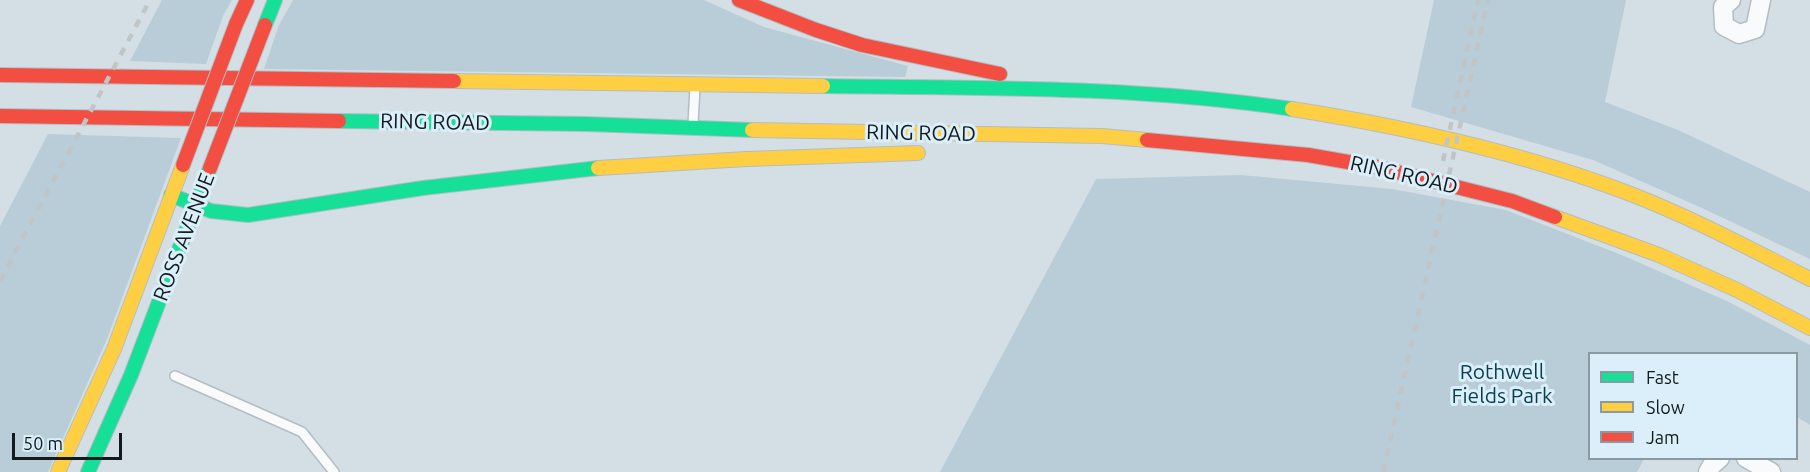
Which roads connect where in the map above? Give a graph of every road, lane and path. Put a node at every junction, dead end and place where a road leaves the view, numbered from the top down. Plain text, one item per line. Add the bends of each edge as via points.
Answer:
1 (247, 0) edge
2 (275, 0) edge
3 (739, 0) edge
4 (1731, 0) edge
5 (1761, 0) edge
6 (0, 75) edge
7 (695, 85) junction
8 (1077, 89) junction
9 (0, 116) edge
10 (693, 129) junction
11 (1240, 149) junction
12 (1125, 151) dead end
13 (930, 153) dead end
14 (171, 195) junction
15 (196, 205) junction
16 (1810, 279) edge
17 (1810, 328) edge
18 (175, 376) dead end
19 (1719, 460) edge
20 (1748, 460) edge
21 (58, 472) edge
22 (88, 472) edge
23 (334, 472) edge
24 (1708, 472) edge
25 (1771, 472) edge

1 - 14 main road, ROSS AVENUE, bridge
2 - 15 main road, ROSS AVENUE, bridge
3 - 8 main road via 785,20 854,42
4 - 5 street via 1723,7 1724,26 1738,34 1755,29
6 - 7 main road, RING ROAD
7 - 8 main road, RING ROAD
7 - 10 lane
8 - 16 main road, RING ROAD via 1290,109 1389,126 1520,157 1606,185 1671,212
9 - 10 main road, RING ROAD
10 - 11 main road, RING ROAD via 1102,136
11 - 12 main road
11 - 17 main road, RING ROAD via 1308,154 1377,167 1512,201 1659,255
13 - 15 main road via 746,159 590,170 423,188 248,215 211,211
14 - 15 main road
14 - 21 main road, ROSS AVENUE via 114,349
15 - 22 main road, ROSS AVENUE via 131,375
18 - 23 lane via 302,432
19 - 24 street
20 - 25 street

